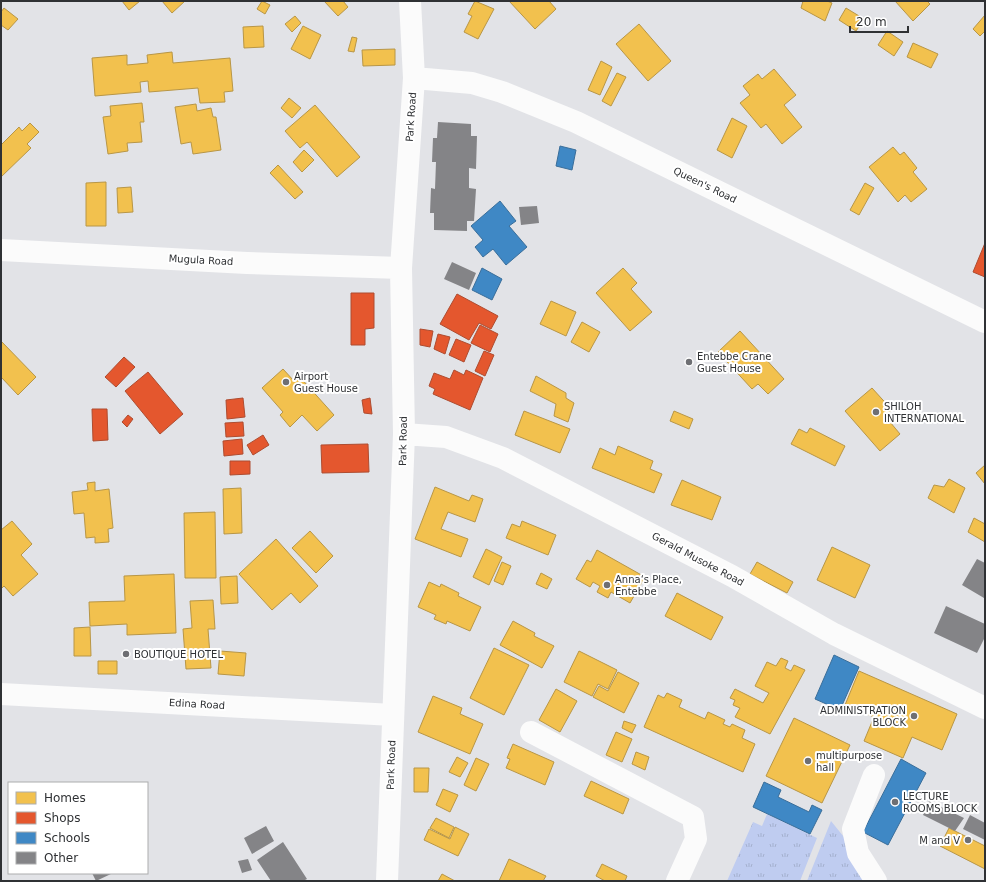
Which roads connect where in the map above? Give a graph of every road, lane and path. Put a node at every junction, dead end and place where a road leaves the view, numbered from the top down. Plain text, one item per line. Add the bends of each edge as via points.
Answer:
1 (410, 1) edge
2 (414, 78) junction
3 (1, 250) edge
4 (401, 268) junction
5 (985, 322) edge
6 (404, 434) junction
7 (1, 694) edge
8 (985, 708) edge
9 (393, 715) junction
10 (531, 732) dead end
11 (874, 775) dead end
12 (387, 881) edge
13 (677, 881) edge
14 (876, 881) edge

1 - 2 street, Park Road
2 - 4 street, Park Road
2 - 5 street, Queen's Road via 472,83 502,92 576,122
3 - 4 street, Mugula Road
4 - 6 street, Park Road
6 - 8 street, Gerald Musoke Road via 446,437 503,458 732,576 834,634
6 - 9 street, Park Road
7 - 9 street, Edina Road
9 - 12 street, Park Road
10 - 13 street via 693,817 696,839
11 - 14 street via 853,828 858,853

